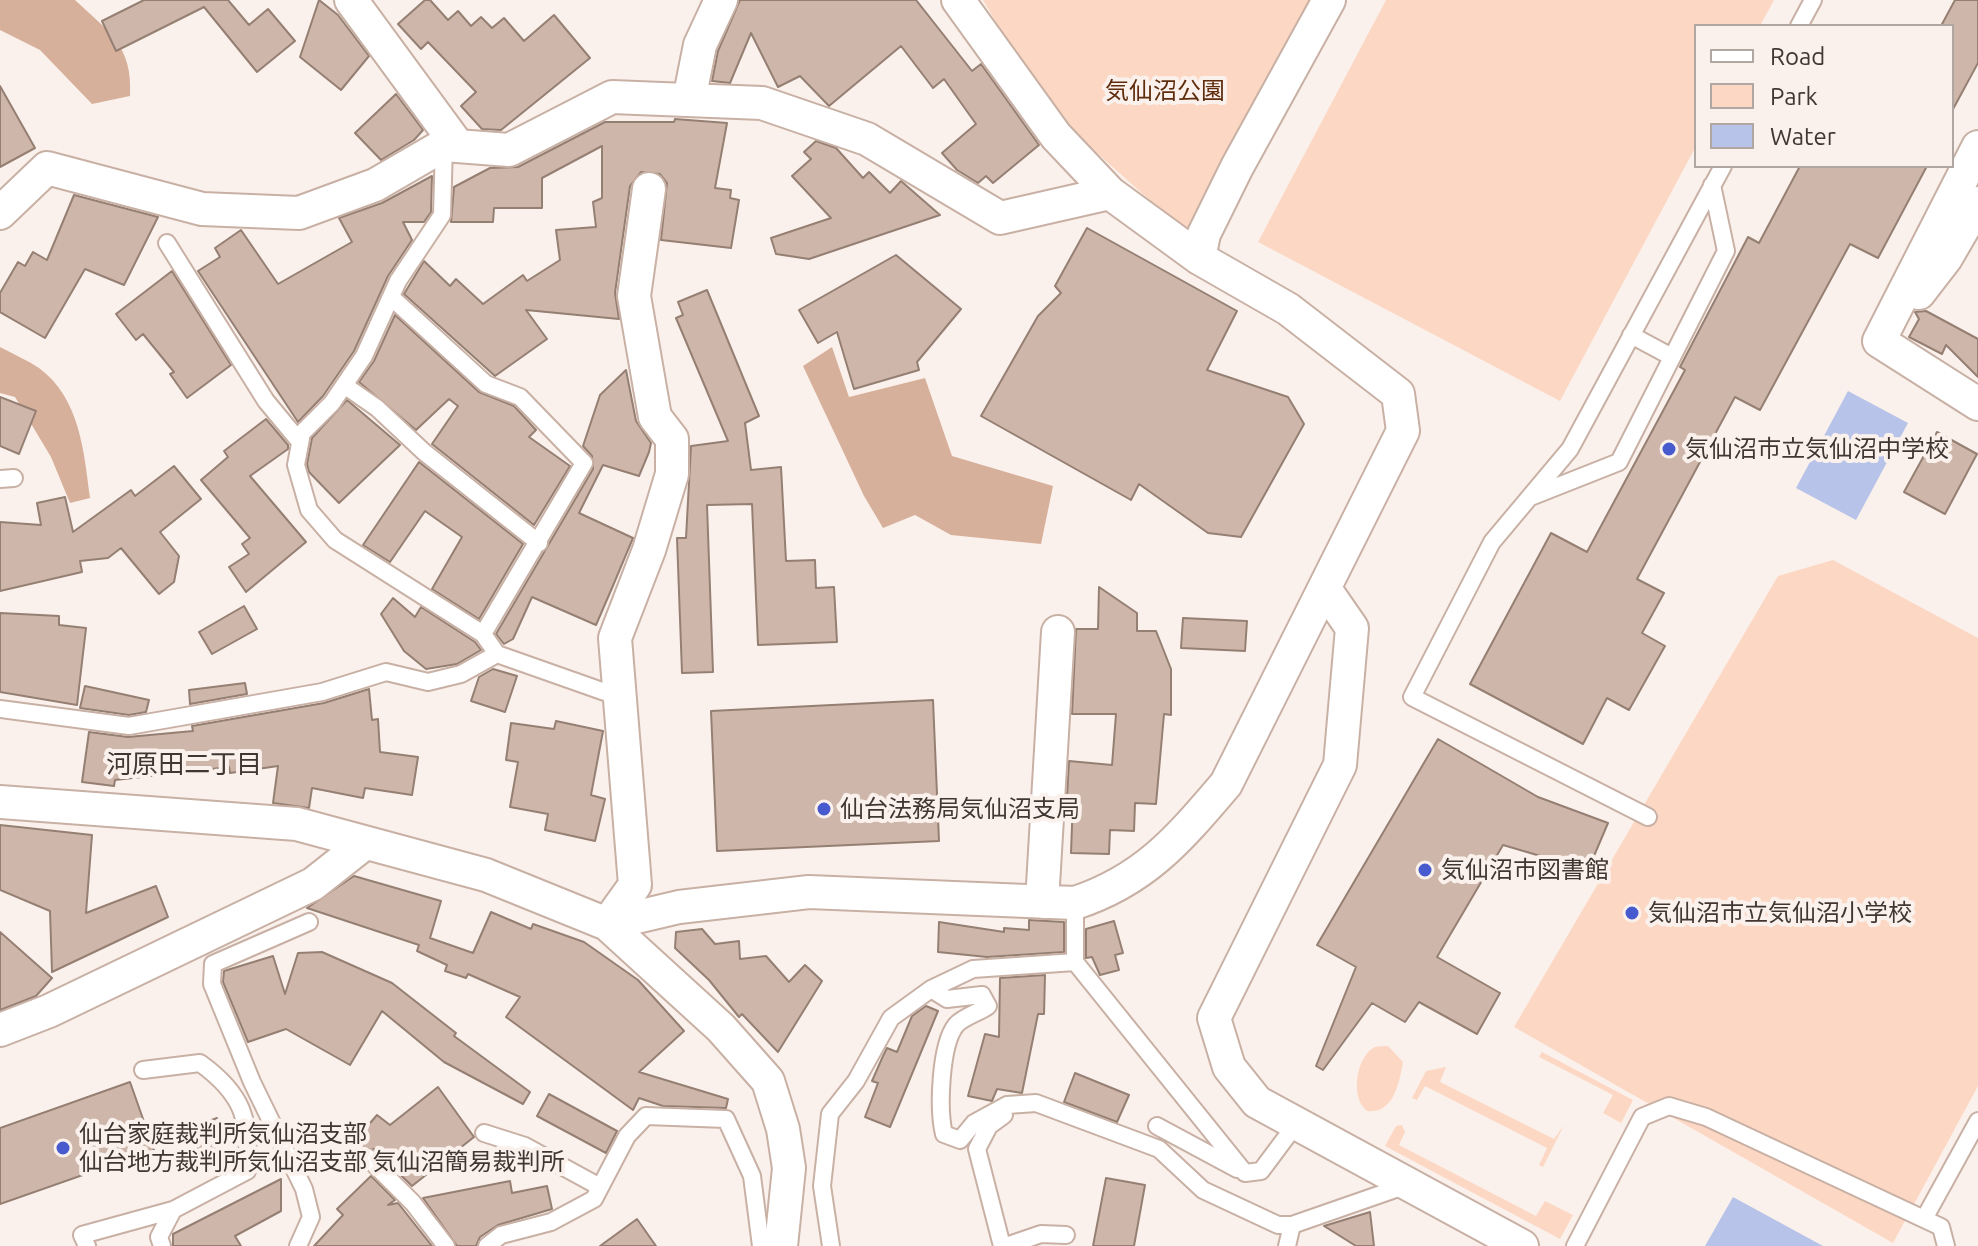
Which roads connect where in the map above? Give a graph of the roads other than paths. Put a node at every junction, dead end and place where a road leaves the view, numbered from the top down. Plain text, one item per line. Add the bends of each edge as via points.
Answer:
1 (351, 0) edge
2 (721, 0) edge
3 (958, 0) edge
4 (1329, 0) edge
5 (1813, 0) edge
6 (1800, 24) edge
7 (689, 100) junction
8 (451, 146) junction
9 (1978, 147) edge
10 (1722, 168) edge
11 (1712, 185) junction
12 (649, 189) dead end
13 (1110, 193) junction
14 (1978, 203) edge
15 (0, 213) edge
16 (167, 243) dead end
17 (1199, 258) junction
18 (391, 297) junction
19 (1891, 315) junction
20 (1631, 335) junction
21 (1672, 357) junction
22 (344, 385) junction
23 (1978, 404) edge
24 (300, 442) junction
25 (1528, 499) junction
26 (539, 543) junction
27 (1325, 589) junction
28 (1058, 632) dead end
29 (483, 634) junction
30 (497, 654) junction
31 (619, 697) junction
32 (0, 709) edge
33 (0, 802) edge
34 (1648, 817) dead end
35 (365, 843) junction
36 (1042, 902) junction
37 (1075, 903) junction
38 (309, 922) dead end
39 (607, 924) junction
40 (1075, 962) junction
41 (931, 989) junction
42 (0, 1030) edge
43 (143, 1070) dead end
44 (1018, 1104) junction
45 (1978, 1121) edge
46 (1296, 1124) junction
47 (1157, 1126) dead end
48 (484, 1133) dead end
49 (367, 1157) dead end
50 (1245, 1173) junction
51 (1407, 1185) junction
52 (600, 1187) junction
53 (173, 1210) junction
54 (1924, 1219) junction
55 (1292, 1225) junction
56 (1066, 1235) dead end
57 (87, 1246) edge
58 (162, 1246) edge
59 (298, 1246) edge
60 (446, 1246) edge
61 (487, 1246) edge
62 (761, 1246) edge
63 (781, 1246) edge
64 (831, 1246) edge
65 (1004, 1246) edge
66 (1287, 1246) edge
67 (1522, 1246) edge
68 (1575, 1246) edge
69 (1946, 1246) edge

1 - 8 street
2 - 7 street via 700,45
3 - 13 street via 1056,136
4 - 17 street via 1237,167 1204,234
5 - 6 lane
7 - 8 street via 612,97 509,150
7 - 13 street via 762,103 867,139 1000,218
8 - 15 street via 375,185 299,213 202,209 47,168
8 - 18 lane via 442,215
9 - 19 street
10 - 11 lane
11 - 20 lane
11 - 21 lane via 1726,251
12 - 31 street via 634,296 655,417 672,439 672,474 615,638
13 - 17 street
14 - 19 street via 1937,271 1918,295
16 - 24 lane via 266,401
17 - 27 street via 1288,309 1398,394 1403,431
18 - 22 lane
18 - 26 lane via 486,384 520,397 584,463
19 - 23 street via 1879,341
20 - 21 lane
20 - 25 lane via 1570,449
21 - 25 lane via 1619,462
22 - 24 lane
22 - 26 lane
24 - 29 lane via 296,465 309,510 335,540
25 - 34 lane via 1492,542 1412,697
26 - 29 lane
27 - 37 street via 1226,784 1147,867 1113,891
27 - 46 street via 1352,628 1340,765 1214,1018 1229,1067 1257,1102
28 - 36 street
29 - 30 lane
30 - 31 lane
30 - 32 lane via 461,674 428,682 386,672 322,692 129,726
31 - 39 street via 635,885
33 - 35 street via 297,824
35 - 39 street via 486,875
35 - 42 street via 313,884
36 - 37 street
36 - 39 street via 809,892 679,907
37 - 40 lane
38 - 59 lane via 213,964 212,984 304,1189 311,1217
39 - 63 street via 721,1028 768,1081 789,1168
40 - 41 lane via 973,969
40 - 50 lane
41 - 44 lane via 947,999 982,995 988,1006 957,1024 948,1046 940,1093 944,1134 960,1140 974,1123
41 - 64 lane via 891,1018 856,1081 830,1114 822,1186
43 - 53 lane via 200,1063 226,1082 250,1131 247,1171
44 - 55 lane via 1036,1103 1159,1149 1203,1190 1278,1225
44 - 65 lane via 989,1126 977,1149
45 - 54 lane
46 - 50 lane via 1261,1171
46 - 51 street
47 - 50 lane
48 - 52 lane via 525,1146
49 - 60 lane
51 - 55 lane
51 - 67 street
52 - 61 lane via 594,1199 551,1222 501,1235
52 - 62 lane via 627,1136 646,1116 726,1119 752,1176
53 - 57 lane via 82,1235
53 - 58 lane via 159,1237
54 - 68 lane via 1706,1117 1669,1106 1642,1117
54 - 69 lane via 1941,1227
55 - 66 lane
56 - 65 lane via 1041,1234

